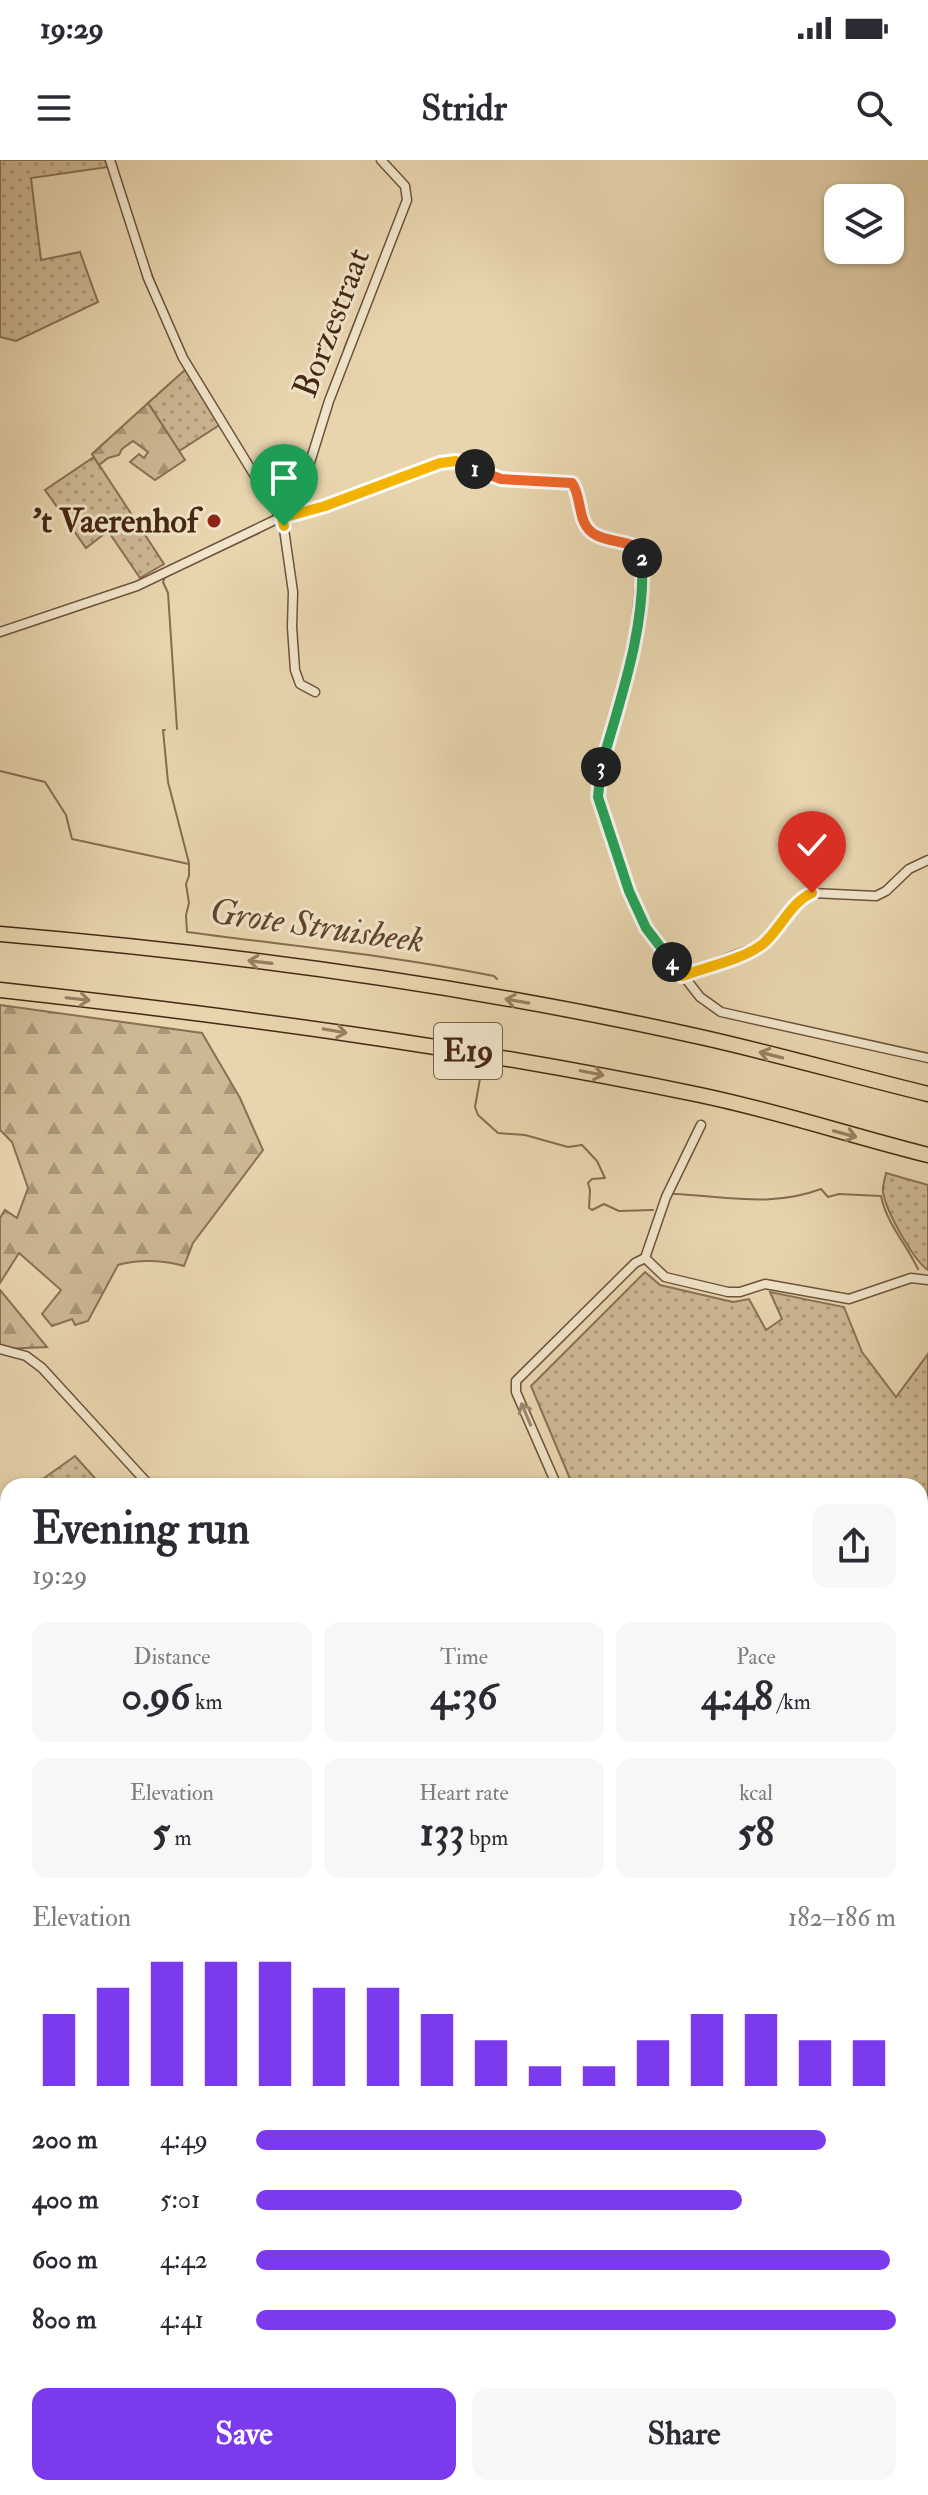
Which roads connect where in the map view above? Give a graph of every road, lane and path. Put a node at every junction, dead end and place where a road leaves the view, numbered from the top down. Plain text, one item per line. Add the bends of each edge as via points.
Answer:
1 (110, 160) edge
2 (381, 160) edge
3 (294, 514) junction
4 (282, 518) junction
5 (0, 632) edge
6 (315, 692) dead end
7 (928, 860) edge
8 (0, 934) edge
9 (682, 976) junction
10 (0, 990) edge
11 (928, 1058) edge
12 (928, 1094) edge
13 (701, 1125) dead end
14 (928, 1155) edge
15 (645, 1258) junction
16 (928, 1280) edge
17 (0, 1349) edge
18 (143, 1478) edge
19 (554, 1478) edge

1 - 4 street via 148,278 183,358
2 - 3 street, Borzestraat via 405,186 407,200 329,401
3 - 4 street
3 - 9 street via 446,461 462,462 501,479 572,483 588,529 634,546 641,554 636,626 598,797 637,912
4 - 5 street via 137,586
4 - 6 street via 293,592 295,670 300,684
7 - 9 street via 876,896 806,895 762,945
12 -> 8 highway, E19 via 706,1038 527,1002 314,969
9 - 11 street via 721,1012
10 -> 14 highway, E19 via 300,1025 514,1058 704,1096
13 - 15 street via 666,1197
15 - 16 street via 665,1277 728,1292 765,1284 849,1299 911,1278
19 -> 15 street via 516,1381
17 - 18 street via 26,1356 42,1368

